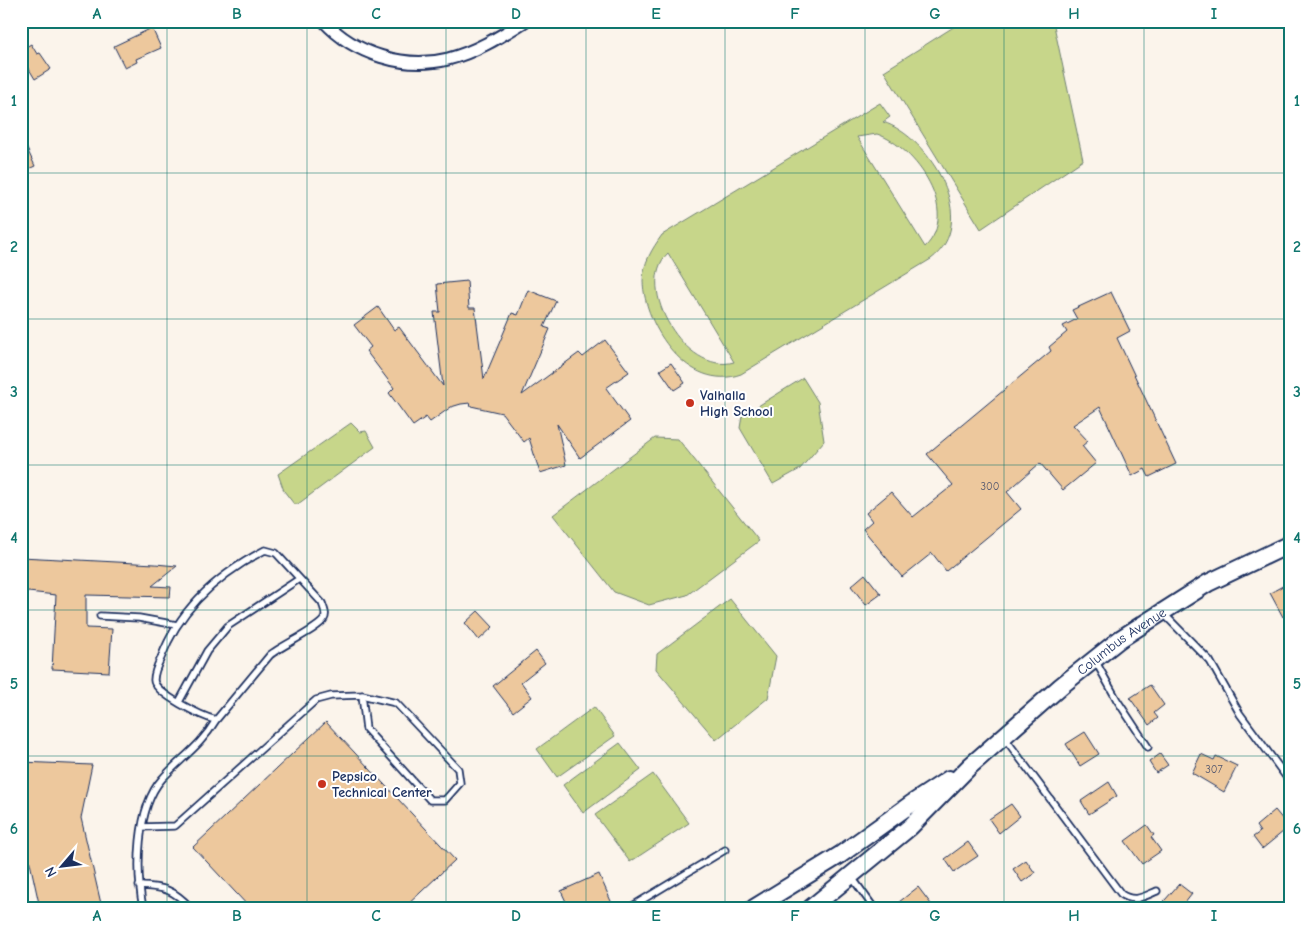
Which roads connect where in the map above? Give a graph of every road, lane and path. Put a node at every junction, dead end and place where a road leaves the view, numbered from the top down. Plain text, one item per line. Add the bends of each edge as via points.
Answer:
1 (324, 21) edge
2 (525, 21) edge
3 (1290, 544) edge
4 (299, 579) junction
5 (1161, 611) junction
6 (100, 616) dead end
7 (176, 625) junction
8 (1094, 659) junction
9 (362, 695) junction
10 (179, 702) junction
11 (216, 720) junction
12 (1003, 737) junction
13 (1148, 747) dead end
14 (970, 766) junction
15 (1290, 782) edge
16 (142, 827) junction
17 (725, 850) dead end
18 (851, 876) junction
19 (139, 886) junction
20 (1157, 891) dead end
21 (762, 906) edge
22 (143, 908) edge
23 (191, 908) edge
24 (629, 908) edge
25 (811, 908) edge
26 (874, 908) edge

1 - 2 street via 360,49 378,56 431,62 466,53
3 - 5 street, Columbus Avenue via 1208,583
4 - 7 lane via 276,553 265,550 217,581 184,612
4 - 10 lane via 228,626 208,651
4 - 11 lane via 322,603 324,618 320,624 270,655
5 - 8 street, Columbus Avenue
5 - 15 lane via 1210,661 1240,714
6 - 7 lane
7 - 10 lane via 167,640 154,680 158,690
8 - 12 street, Columbus Avenue
8 - 13 lane
9 - 9 lane via 366,729 430,800 445,800 460,783 458,769 396,703
9 - 16 lane via 316,700 175,826
10 - 11 lane via 206,718
11 - 16 lane via 205,738 161,780 150,798
12 - 14 street, Columbus Avenue
12 - 20 lane via 1121,894 1129,900
14 - 18 street, Columbus Avenue via 917,820
14 - 21 street, Columbus Avenue
16 - 19 lane
17 - 24 lane
18 - 25 street, Columbus Avenue
18 - 26 lane
19 - 22 lane
19 - 23 lane via 162,887 178,894

